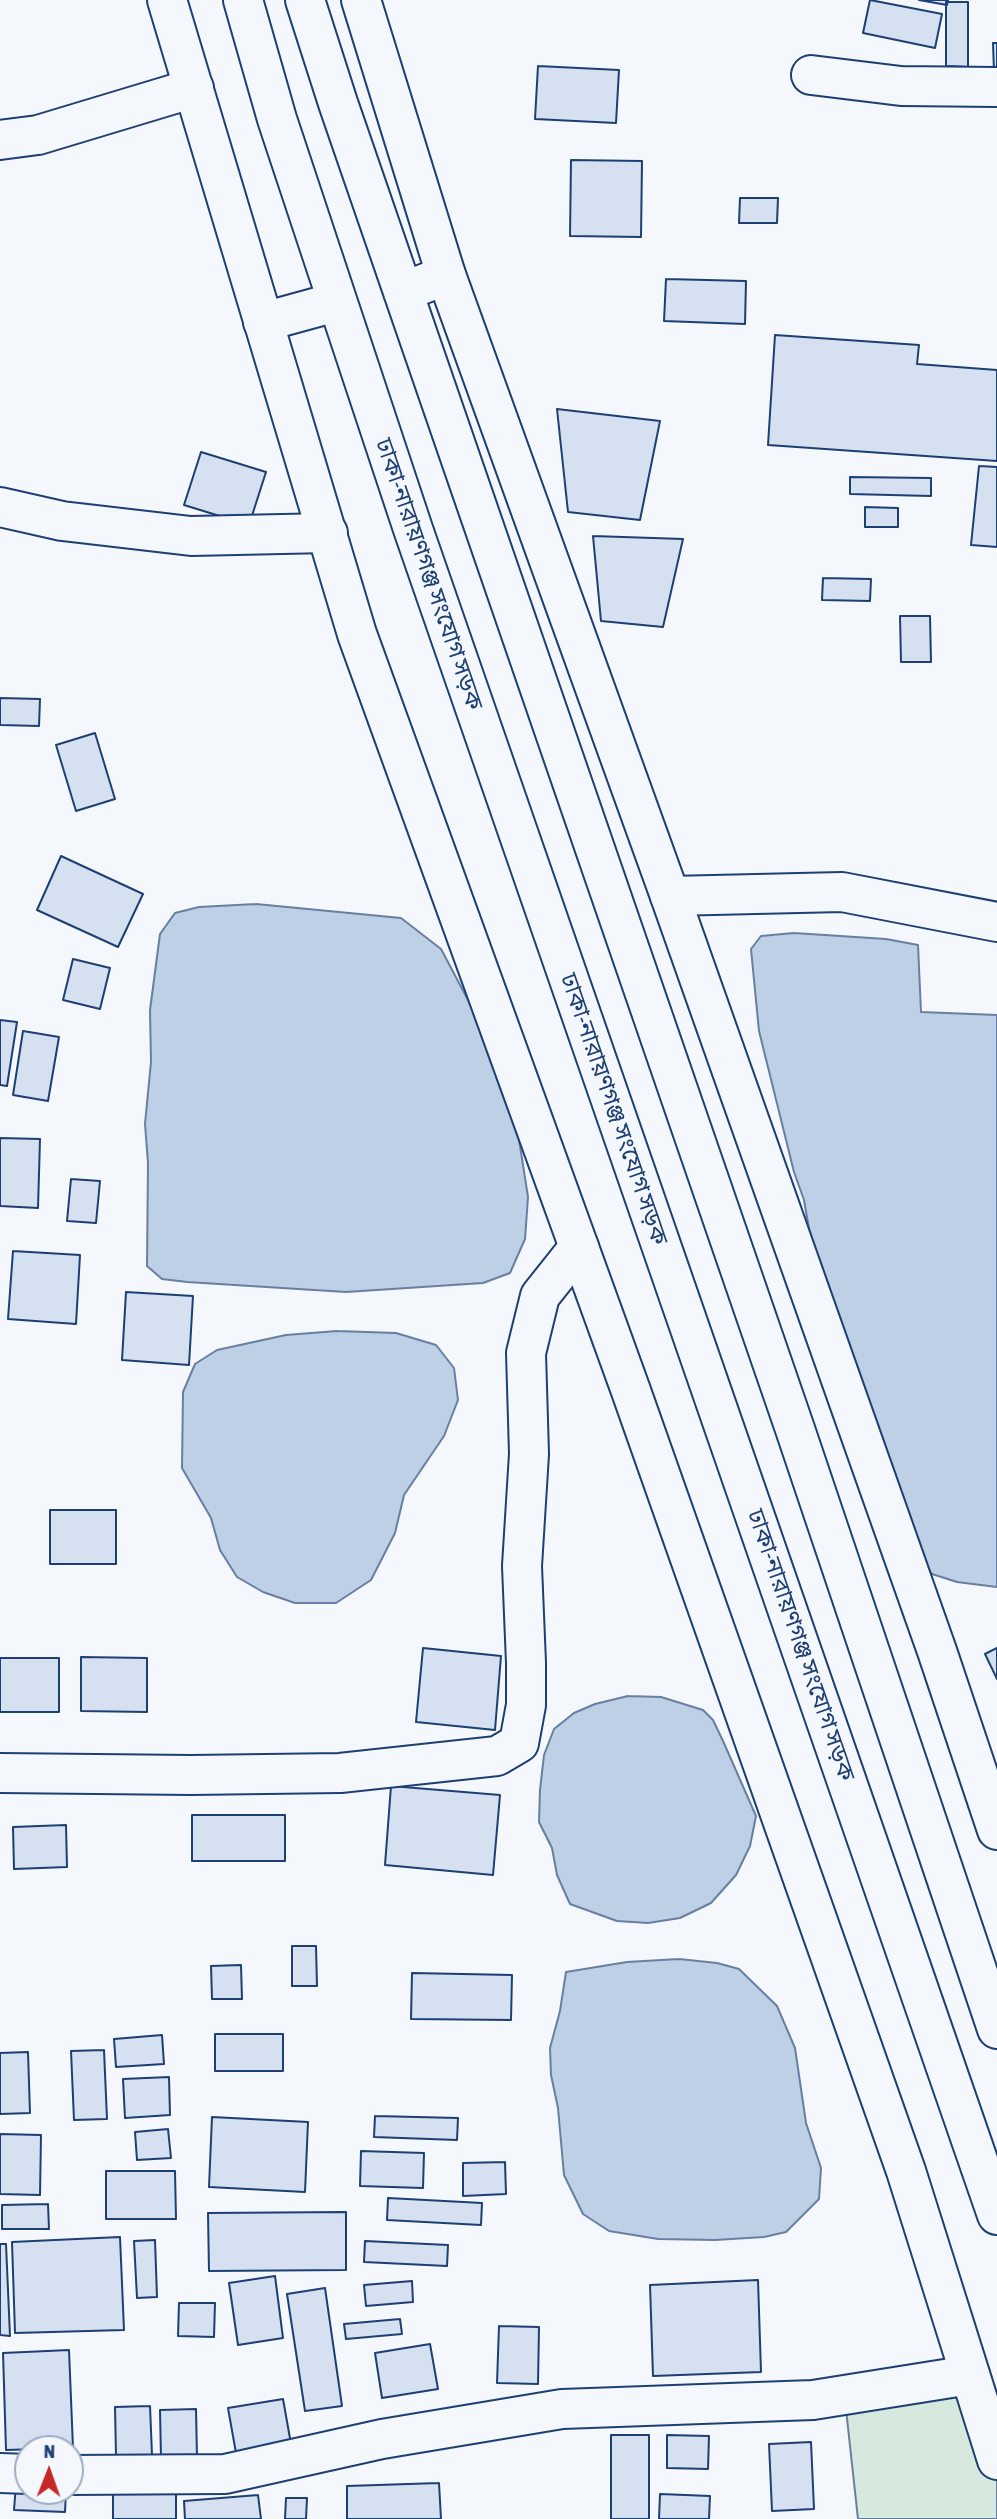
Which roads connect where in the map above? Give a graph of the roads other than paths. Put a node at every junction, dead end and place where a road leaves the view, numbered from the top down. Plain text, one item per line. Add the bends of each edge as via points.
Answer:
1 (167, 0) edge
2 (243, 0) edge
3 (304, 0) edge
4 (360, 0) edge
5 (811, 75) dead end
6 (997, 87) edge
7 (194, 88) junction
8 (0, 140) edge
9 (446, 275) junction
10 (403, 292) junction
11 (337, 302) junction
12 (264, 322) junction
13 (0, 507) edge
14 (328, 533) junction
15 (670, 895) junction
16 (997, 922) edge
17 (579, 1247) junction
18 (0, 1773) edge
19 (997, 1830) edge
20 (997, 2029) edge
21 (997, 2215) edge
22 (970, 2375) junction
23 (997, 2460) edge
24 (84, 2475) edge

1 - 7 street
2 - 11 street, ঢাকা-নারায়ণগঞ্জ সংযোগ সড়ক
3 - 10 street
4 - 9 street
5 - 6 street via 901,86
7 - 8 street via 38,135
7 - 12 street
9 - 10 street
9 - 15 street
10 - 20 street
11 - 12 street
11 - 21 street, ঢাকা-নারায়ণগঞ্জ সংযোগ সড়ক
12 - 14 street
13 - 14 street via 62,521 191,536
14 - 17 street via 357,634
15 - 16 street via 842,892
15 - 19 street
17 - 18 street via 540,1296 526,1353 529,1454 522,1566 526,1705 519,1743 497,1756 340,1773
17 - 22 street via 906,2171
22 - 23 street
22 - 24 street via 813,2400 562,2409 382,2439 225,2474

